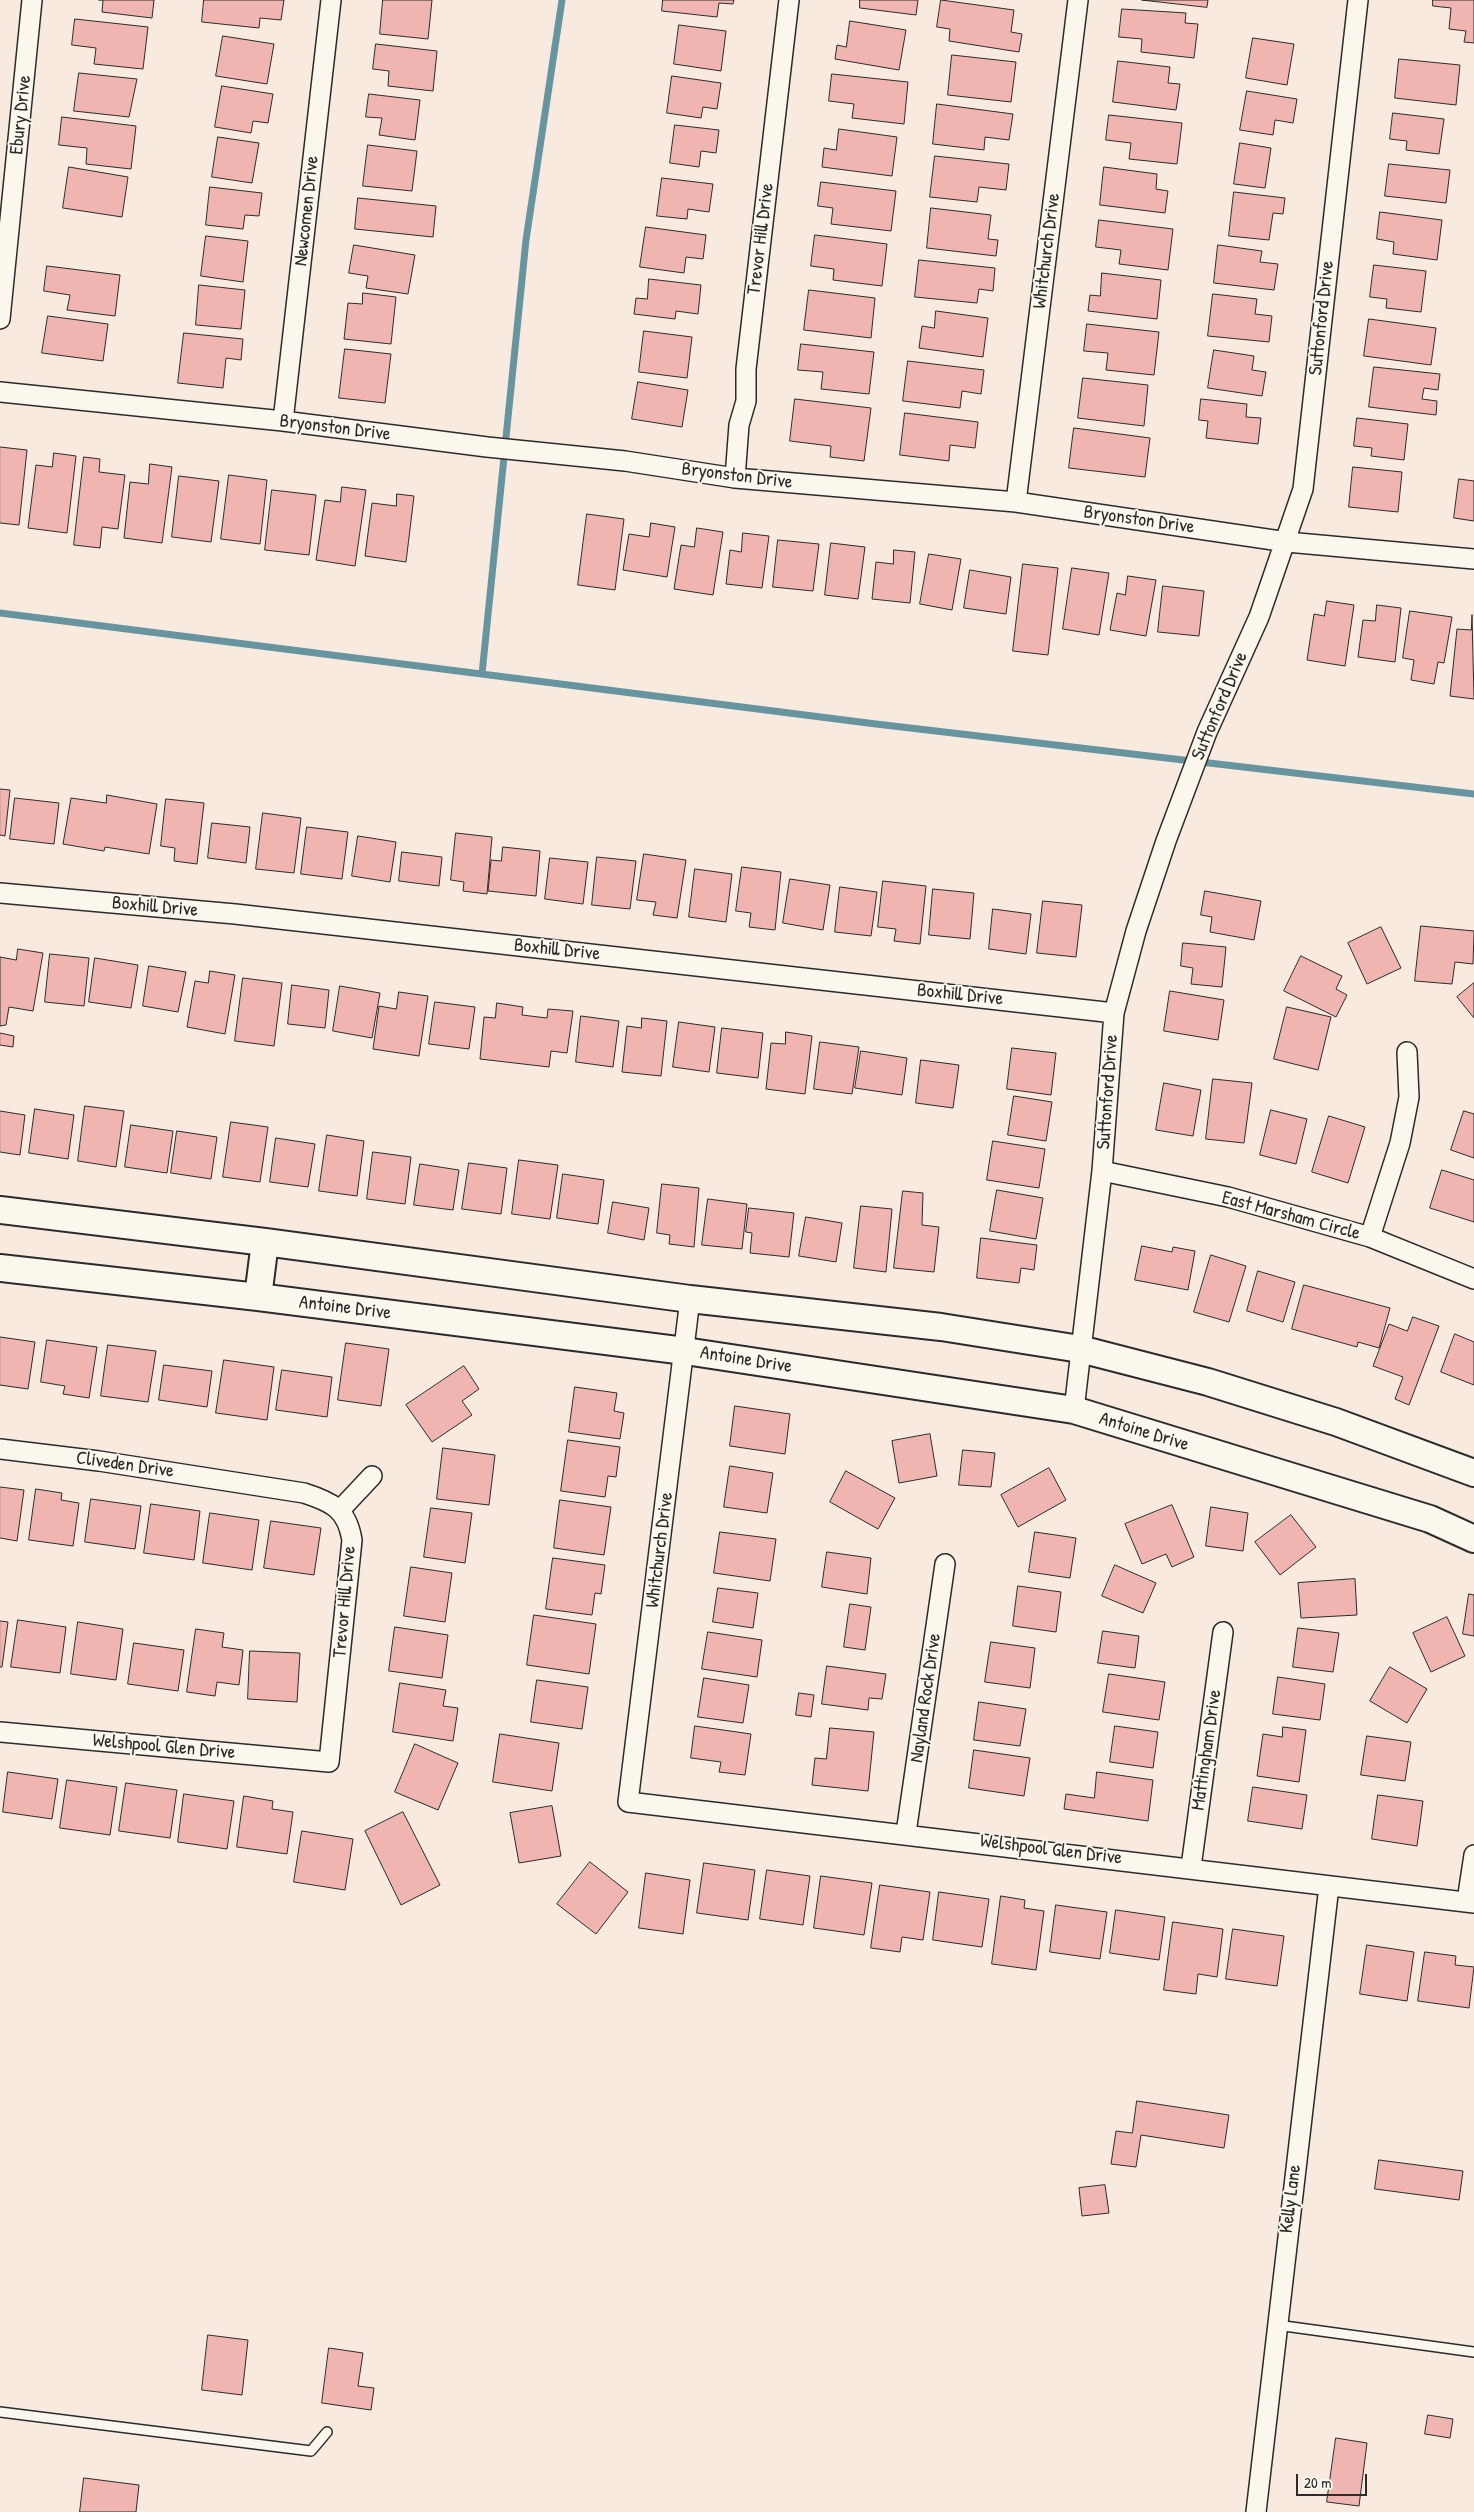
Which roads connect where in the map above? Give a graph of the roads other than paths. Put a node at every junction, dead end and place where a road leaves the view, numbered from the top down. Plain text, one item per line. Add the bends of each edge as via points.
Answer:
1 (32, 0) edge
2 (331, 0) edge
3 (789, 0) edge
4 (1078, 0) edge
5 (1358, 0) edge
6 (0, 319) edge
7 (0, 392) edge
8 (283, 421) junction
9 (735, 478) junction
10 (1016, 502) junction
11 (1286, 542) junction
12 (1474, 559) edge
13 (0, 893) edge
14 (1114, 1013) junction
15 (1407, 1052) dead end
16 (1102, 1171) junction
17 (0, 1210) edge
18 (1370, 1237) junction
19 (265, 1242) junction
20 (0, 1268) edge
21 (1474, 1279) edge
22 (258, 1297) junction
23 (690, 1299) junction
24 (1080, 1349) junction
25 (686, 1351) junction
26 (1074, 1410) junction
27 (0, 1449) edge
28 (1474, 1473) edge
29 (372, 1476) dead end
30 (340, 1510) junction
31 (1474, 1539) edge
32 (945, 1564) dead end
33 (1223, 1632) dead end
34 (0, 1732) edge
35 (329, 1762) joint
36 (628, 1802) joint
37 (906, 1833) junction
38 (1474, 1855) edge
39 (1191, 1867) junction
40 (1329, 1886) junction
41 (1471, 1902) edge
42 (1277, 2325) junction
43 (1474, 2352) edge
44 (0, 2412) edge
45 (327, 2432) dead end
46 (1256, 2512) edge

1 - 6 street, Ebury Drive
2 - 8 street, Newcomen Drive
3 - 9 street, Trevor Hill Drive
4 - 10 street, Whitchurch Drive
5 - 11 street, Suttonford Drive via 1303,489
7 - 8 street, Bryonston Drive
8 - 9 street, Bryonston Drive via 625,461
9 - 10 street, Bryonston Drive
10 - 11 street, Bryonston Drive
11 - 12 street, Bryonston Drive
11 - 14 street, Suttonford Drive via 1259,617 1207,732 1166,841
13 - 14 street, Boxhill Drive via 235,914
14 - 16 street, Suttonford Drive
15 - 18 street via 1409,1097 1400,1143
16 - 18 street, East Marsham Circle via 1228,1197
16 - 24 street, Suttonford Drive
17 - 19 main road
18 - 21 street, East Marsham Circle
19 - 22 main road
19 - 23 main road
20 - 22 main road, Antoine Drive
22 - 25 main road, Antoine Drive
23 - 24 main road via 941,1327
23 - 25 street, Whitchurch Drive
24 - 26 street, Suttonford Drive
24 - 28 main road via 1208,1382 1336,1422
25 - 26 main road, Antoine Drive
25 - 36 street, Whitchurch Drive
26 - 31 main road, Antoine Drive via 1430,1520
27 - 30 street, Cliveden Drive via 250,1483 304,1493 324,1499
29 - 30 street
30 - 35 street, Trevor Hill Drive via 350,1524 352,1540
32 - 37 street, Nayland Rock Drive
33 - 39 street, Mattingham Drive
34 - 35 street, Welshpool Glen Drive
36 - 37 street, Welshpool Glen Drive
37 - 39 street, Welshpool Glen Drive
38 - 41 street
39 - 40 street, Welshpool Glen Drive
40 - 41 street, Welshpool Glen Drive
40 - 42 street, Kelly Lane
42 - 43 lane
42 - 46 street, Kelly Lane
44 - 45 lane via 311,2451

